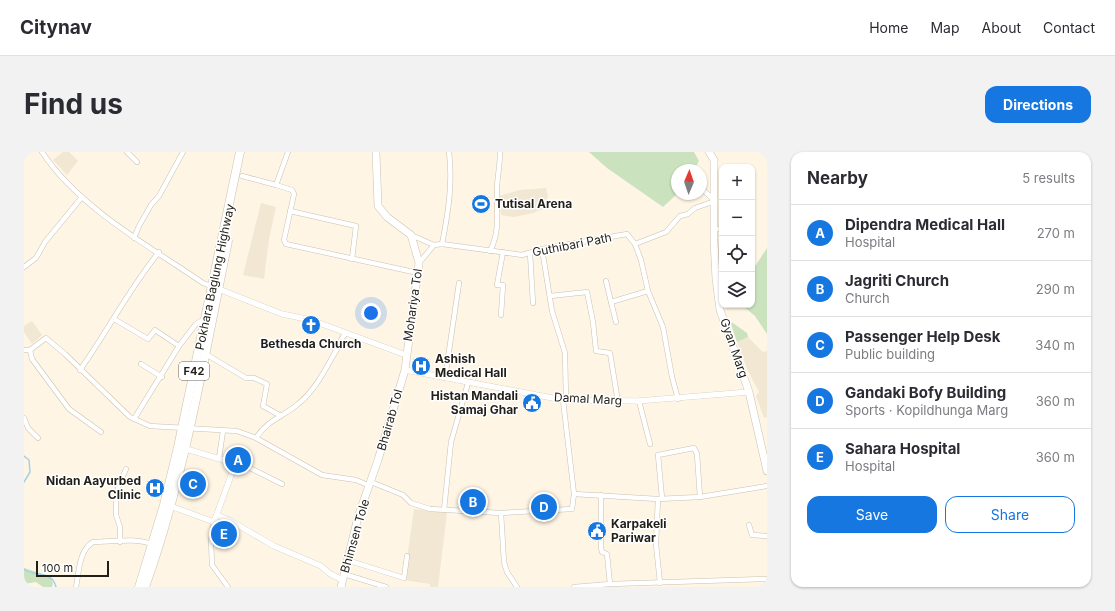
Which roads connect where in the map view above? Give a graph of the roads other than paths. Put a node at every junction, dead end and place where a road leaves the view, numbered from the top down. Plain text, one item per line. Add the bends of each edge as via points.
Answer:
1 (42, 152) edge
2 (127, 152) edge
3 (183, 152) edge
4 (240, 152) edge
5 (246, 152) edge
6 (288, 152) edge
7 (376, 152) edge
8 (449, 152) edge
9 (500, 152) edge
10 (709, 152) edge
11 (137, 162) dead end
12 (242, 176) junction
13 (276, 185) junction
14 (707, 194) edge
15 (82, 197) junction
16 (715, 201) junction
17 (290, 211) junction
18 (718, 229) edge
19 (411, 235) junction
20 (134, 238) junction
21 (442, 244) junction
22 (635, 244) junction
23 (434, 245) junction
24 (542, 249) junction
25 (490, 250) junction
26 (158, 252) junction
27 (503, 252) junction
28 (530, 253) junction
29 (352, 259) junction
30 (419, 264) junction
31 (24, 267) edge
32 (418, 273) junction
33 (606, 281) dead end
34 (459, 283) dead end
35 (215, 288) junction
36 (648, 291) junction
37 (550, 296) junction
38 (611, 302) junction
39 (534, 303) dead end
40 (501, 315) dead end
41 (206, 318) junction
42 (114, 319) junction
43 (616, 322) dead end
44 (346, 334) junction
45 (179, 346) junction
46 (24, 350) edge
47 (30, 350) junction
48 (204, 353) junction
49 (406, 355) junction
50 (141, 364) dead end
51 (80, 370) junction
52 (405, 370) junction
53 (162, 377) junction
54 (445, 378) junction
55 (468, 383) junction
56 (749, 392) junction
57 (678, 399) junction
58 (565, 400) junction
59 (639, 401) junction
60 (618, 402) junction
61 (281, 416) junction
62 (24, 418) edge
63 (134, 419) junction
64 (185, 428) junction
65 (223, 431) junction
66 (101, 432) dead end
67 (38, 438) dead end
68 (256, 438) junction
69 (650, 444) dead end
70 (181, 447) junction
71 (219, 458) junction
72 (230, 462) junction
73 (126, 469) dead end
74 (767, 471) edge
75 (282, 484) dead end
76 (371, 484) junction
77 (767, 486) edge
78 (574, 494) junction
79 (600, 495) junction
80 (700, 498) junction
81 (660, 499) junction
82 (170, 506) junction
83 (444, 510) junction
84 (502, 513) junction
85 (217, 515) junction
86 (214, 522) junction
87 (749, 525) dead end
88 (767, 536) edge
89 (120, 542) junction
90 (152, 545) junction
91 (407, 556) dead end
92 (348, 560) junction
93 (767, 579) edge
94 (342, 580) edge
95 (660, 582) junction
96 (610, 584) junction
97 (683, 584) edge
98 (76, 587) edge
99 (138, 587) edge
100 (145, 587) edge
101 (228, 587) edge
102 (386, 587) edge
103 (517, 587) edge
104 (574, 587) edge

1 - 15 street
2 - 11 street
3 - 20 street via 159,196 138,226
4 - 35 highway, Pokhara Baglung Highway / F42
5 - 12 highway, Pokhara Baglung Highway / F42
6 - 13 street
7 - 19 main road via 378,206 387,217
8 - 21 street via 450,190
9 - 25 street via 497,238
10 - 16 main road, Gyan Marg via 714,160
12 - 13 street
12 - 35 highway, Pokhara Baglung Highway / F42
13 - 17 street via 294,192
14 - 16 street
15 - 20 street
15 - 31 street via 45,242 36,258
16 - 18 main road, Gyan Marg
16 - 22 street via 680,216 666,232
17 - 29 street via 356,226
17 - 29 street via 284,240 286,244
18 - 56 main road, Gyan Marg via 716,279 720,310
19 - 23 street
19 - 30 main road, Mohariya Tol
20 - 26 street
21 - 23 street, Guthibari Path
21 - 25 street, Guthibari Path
22 - 24 street, Guthibari Path via 627,234
22 - 36 street
23 - 30 street
24 - 28 street, Guthibari Path
24 - 37 street
25 - 27 street, Guthibari Path
26 - 35 street via 203,283
26 - 42 street
27 - 28 street, Guthibari Path via 522,255
27 - 40 street via 497,285 503,285
28 - 39 street
29 - 32 street
30 - 32 main road, Mohariya Tol
32 - 49 main road, Mohariya Tol
33 - 38 street
34 - 54 street
35 - 41 highway, Pokhara Baglung Highway / F42
35 - 44 street via 282,314 312,320
35 - 48 highway, Pokhara Baglung Highway / F42
36 - 38 street
36 - 57 street via 663,327
37 - 58 street via 565,353
37 - 60 street via 587,292 596,351 610,353
38 - 43 street
41 - 45 street via 196,324
41 - 64 highway, Pokhara Baglung Highway / F42
42 - 45 street via 148,338 155,330
42 - 51 street
44 - 49 street
44 - 61 street via 320,379 299,404
45 - 53 street
46 - 47 street
47 - 51 street via 46,338
47 - 66 street via 32,359 69,409
48 - 61 street via 246,378 267,384 263,406
48 - 64 highway, Pokhara Baglung Highway / F42
49 - 52 main road, Bhairab Tol
50 - 53 street
51 - 63 street
52 - 54 street, Damal Marg
52 - 76 main road, Bhairab Tol
53 - 63 street
54 - 55 street, Damal Marg
55 - 58 street, Damal Marg
55 - 83 street via 451,442
56 - 57 street, Damal Marg
56 - 74 main road, Gyan Marg
57 - 59 street, Damal Marg
58 - 60 street, Damal Marg
58 - 78 street
59 - 60 street, Damal Marg
59 - 69 street
61 - 68 street via 267,424
62 - 67 street via 28,428
63 - 64 street via 150,426
64 - 65 street
64 - 70 highway, Pokhara Baglung Highway / F42
65 - 68 street
65 - 71 street
68 - 76 street via 322,476
70 - 71 street
70 - 82 highway, Pokhara Baglung Highway / F42
70 - 90 highway, Pokhara Baglung Highway / F42
71 - 72 street
72 - 75 street via 250,468
72 - 85 street via 233,470
73 - 89 street via 118,488 116,503
76 - 83 street via 403,495 411,503
76 - 92 main road, Bhimsen Tole via 358,517
77 - 80 street
78 - 79 street
78 - 84 street via 572,509
79 - 81 street
79 - 96 street via 601,551 607,554
80 - 81 street
80 - 81 street via 698,454 694,448 658,455
81 - 95 street via 656,544
82 - 86 street
82 - 100 highway, Pokhara Baglung Highway / F42
83 - 84 street
84 - 103 street via 504,562
85 - 86 street
85 - 94 street via 274,546 321,566
86 - 101 street via 211,541 212,565
87 - 88 street via 752,535
89 - 90 street via 146,541
89 - 98 street via 93,542 88,545 82,554
90 - 99 highway, Pokhara Baglung Highway / F42
91 - 92 street via 404,578
92 - 94 main road, Bhimsen Tole
93 - 97 street
94 - 102 street
95 - 96 street
95 - 97 street
96 - 104 street

